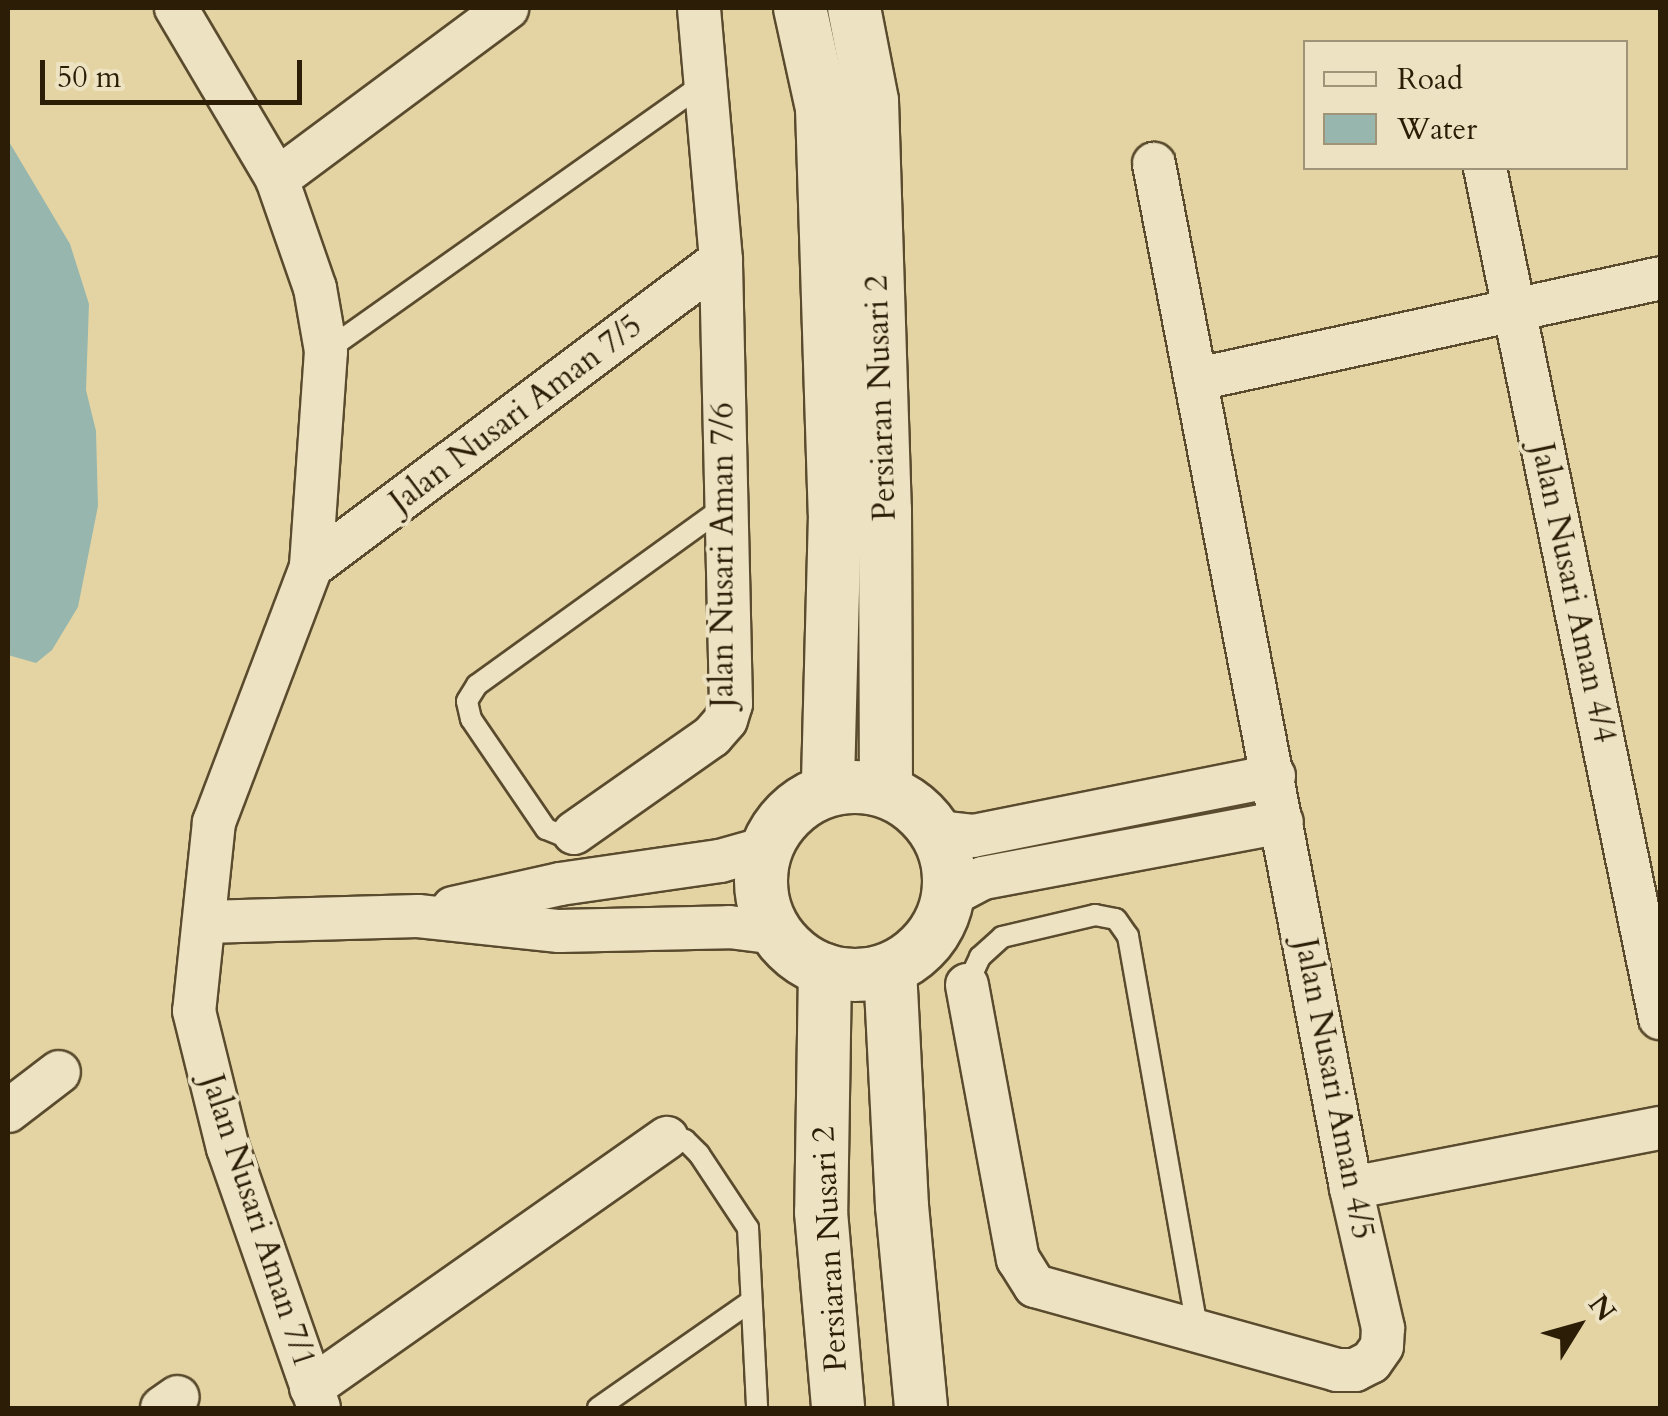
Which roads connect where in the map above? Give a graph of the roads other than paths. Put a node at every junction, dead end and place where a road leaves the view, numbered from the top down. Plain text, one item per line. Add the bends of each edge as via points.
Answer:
1 (507, 8) edge
2 (699, 8) edge
3 (800, 8) edge
4 (854, 8) edge
5 (189, 13) edge
6 (704, 83) junction
7 (1154, 164) dead end
8 (1485, 170) edge
9 (276, 179) junction
10 (722, 260) junction
11 (1660, 278) edge
12 (1515, 310) junction
13 (326, 350) junction
14 (1198, 379) junction
15 (724, 507) junction
16 (311, 567) junction
17 (1274, 776) junction
18 (828, 790) junction
19 (886, 791) junction
20 (1282, 822) junction
21 (936, 832) junction
22 (574, 833) joint
23 (766, 848) junction
24 (949, 896) junction
25 (418, 916) junction
26 (205, 922) junction
27 (777, 933) junction
28 (890, 969) junction
29 (825, 970) junction
30 (968, 984) joint
31 (1660, 1018) edge
32 (60, 1072) dead end
33 (8, 1111) edge
34 (1660, 1128) edge
35 (666, 1138) joint
36 (1351, 1188) junction
37 (750, 1302) junction
38 (1198, 1333) junction
39 (315, 1398) edge
40 (598, 1408) edge
41 (757, 1408) edge
42 (838, 1408) edge
43 (921, 1408) edge

1 - 9 street
2 - 6 street, Jalan Nusari Aman 7/6
3 - 18 street, Persiaran Nusari 2 via 822,108 836,514
4 - 19 street, Persiaran Nusari 2 via 872,101 886,510
5 - 9 street, Jalan Nusari Aman 7/1
6 - 10 street, Jalan Nusari Aman 7/6
6 - 13 lane
7 - 14 street, Jalan Nusari Aman 4/5
8 - 12 street, Jalan Nusari Aman 4/4
9 - 13 street, Jalan Nusari Aman 7/1 via 315,288
10 - 15 street, Jalan Nusari Aman 7/6
10 - 16 street, Jalan Nusari Aman 7/5
11 - 12 street
12 - 14 street
12 - 31 street, Jalan Nusari Aman 4/4
13 - 16 street, Jalan Nusari Aman 7/1
14 - 17 street, Jalan Nusari Aman 4/5
15 - 22 street, Jalan Nusari Aman 7/6 via 731,704 726,720
15 - 22 lane via 477,685 466,700 471,719 546,830
16 - 26 street, Jalan Nusari Aman 7/1 via 214,822
17 - 20 street, Jalan Nusari Aman 4/5
17 - 21 street via 973,836
18 - 19 street
18 - 23 street via 780,822
19 - 21 street via 915,807
20 - 24 street via 983,878
20 - 36 street, Jalan Nusari Aman 4/5
21 - 24 street via 948,862
23 - 25 street
23 - 27 street via 760,877
24 - 28 street via 938,927 918,952
25 - 26 street
25 - 27 street via 559,932 729,927
26 - 39 street, Jalan Nusari Aman 7/1 via 194,1011 228,1148
27 - 29 street via 797,955
28 - 29 street via 858,976
28 - 43 street
29 - 42 street, Persiaran Nusari 2 via 821,1212
30 - 38 street, Jalan Nusari Aman 4/5 via 1024,1274 1050,1293
30 - 38 lane via 980,956 1002,937 1095,915 1116,919 1128,936
32 - 33 street
34 - 36 street
35 - 37 lane via 684,1140 699,1154 748,1228
35 - 39 street
36 - 38 street, Jalan Nusari Aman 4/5 via 1383,1328 1372,1362 1337,1370
37 - 40 lane
37 - 41 lane

